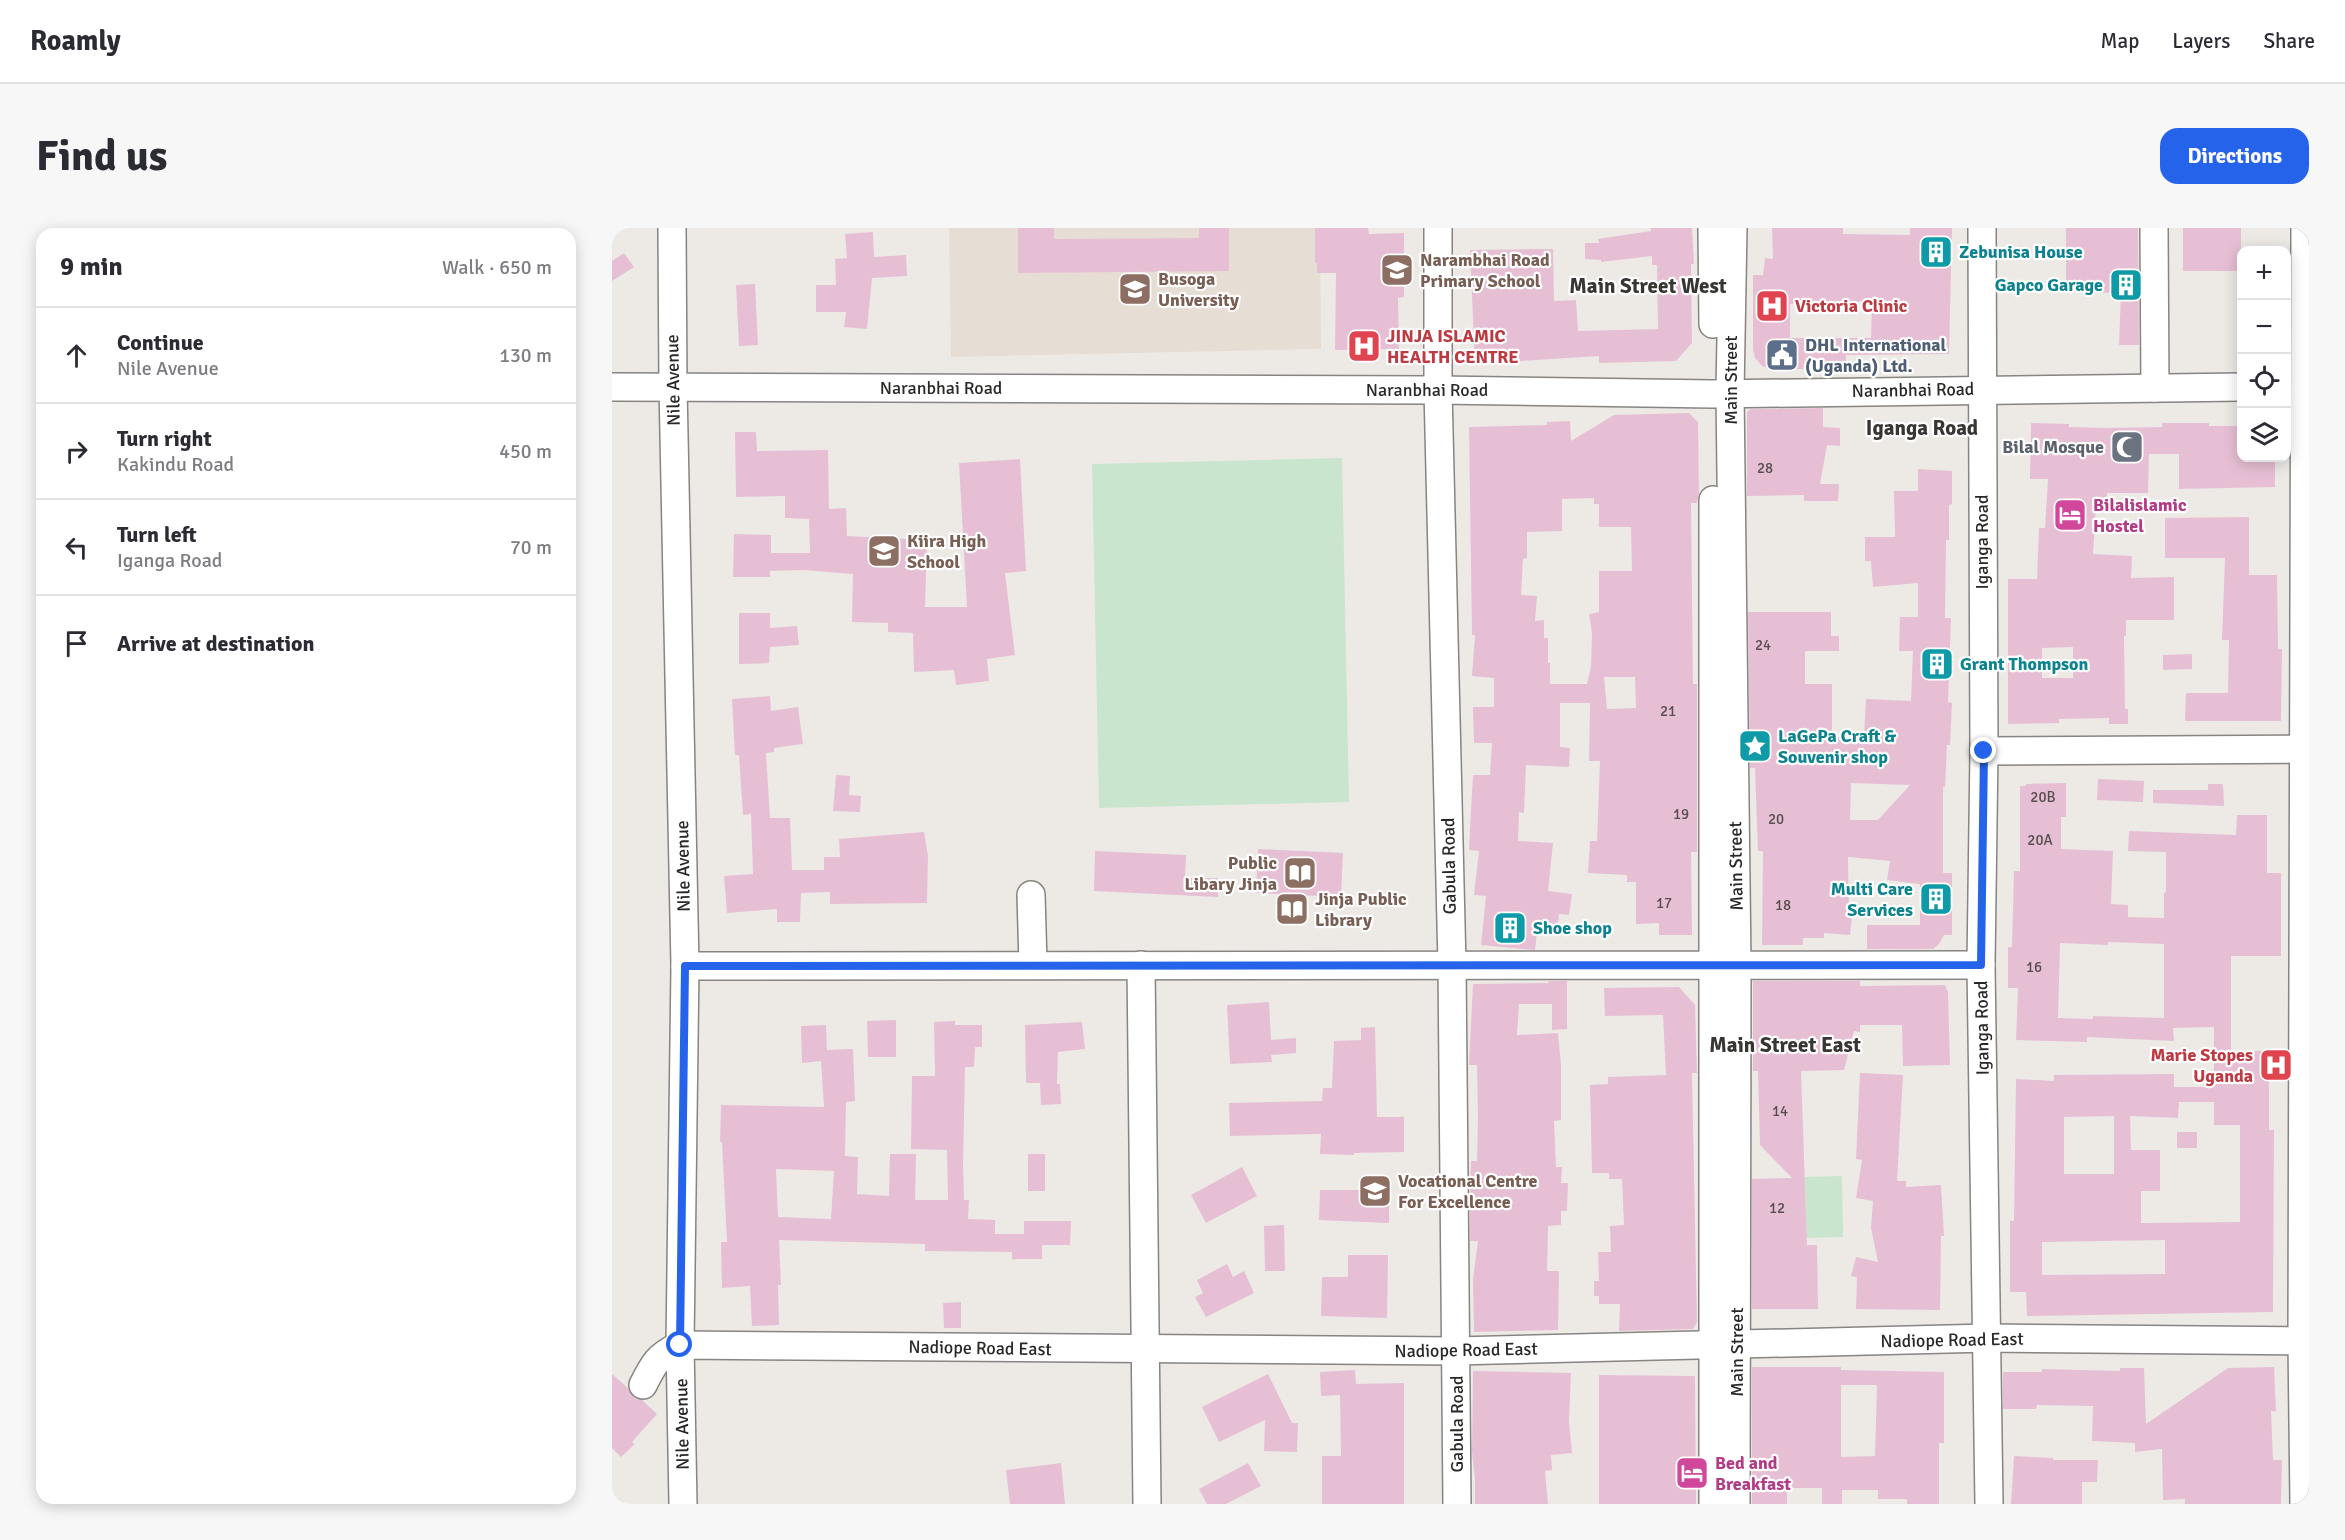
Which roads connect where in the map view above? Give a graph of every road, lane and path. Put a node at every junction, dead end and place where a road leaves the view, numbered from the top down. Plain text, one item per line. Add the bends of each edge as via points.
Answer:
1 (672, 228) edge
2 (1438, 228) edge
3 (1712, 228) edge
4 (1733, 228) edge
5 (1982, 228) edge
6 (2154, 228) edge
7 (2305, 228) edge
8 (612, 387) edge
9 (673, 387) junction
10 (2237, 387) edge
11 (2300, 387) edge
12 (2155, 388) junction
13 (1438, 390) junction
14 (1982, 390) junction
15 (1721, 393) junction
16 (2306, 749) edge
17 (1984, 751) junction
18 (1031, 895) dead end
19 (1033, 964) junction
20 (1141, 965) junction
21 (1452, 965) junction
22 (1725, 965) junction
23 (1981, 965) junction
24 (685, 966) junction
25 (1988, 1338) junction
26 (2306, 1341) edge
27 (680, 1345) junction
28 (1726, 1345) junction
29 (1144, 1349) junction
30 (1456, 1351) junction
31 (643, 1385) dead end
32 (683, 1504) edge
33 (1147, 1504) edge
34 (1457, 1504) edge
35 (1713, 1504) edge
36 (1736, 1504) edge
37 (1989, 1504) edge
38 (2304, 1504) edge

1 - 9 street, Nile Avenue
2 - 13 street, Gabula Road
3 - 15 street, Main Street
4 - 15 street, Main Street
5 - 14 street, Iganga Road
6 - 12 street
7 - 11 street
8 - 9 street, Naranbhai Road
9 - 13 street, Naranbhai Road
9 - 24 street, Nile Avenue
10 - 12 street, Naranbhai Road
11 - 16 street
12 - 14 street, Naranbhai Road
13 - 15 street, Naranbhai Road
13 - 21 street, Gabula Road
14 - 15 street, Naranbhai Road
14 - 17 street, Iganga Road
15 - 22 street, Main Street
16 - 17 street
16 - 26 street
17 - 23 street, Iganga Road
18 - 19 street
19 - 20 street
19 - 24 street
20 - 21 street
20 - 29 street
21 - 22 street
21 - 30 street, Gabula Road
22 - 23 street
22 - 28 street, Main Street
23 - 25 street, Iganga Road
24 - 27 street, Nile Avenue
25 - 26 street, Nadiope Road East
25 - 28 street, Nadiope Road East
25 - 37 street, Iganga Road
26 - 38 street
27 - 29 street, Nadiope Road East
27 - 31 street via 652,1364
27 - 32 street, Nile Avenue
28 - 30 street, Nadiope Road East
28 - 35 street, Main Street
28 - 36 street, Main Street
29 - 30 street, Nadiope Road East
29 - 33 street
30 - 34 street, Gabula Road

